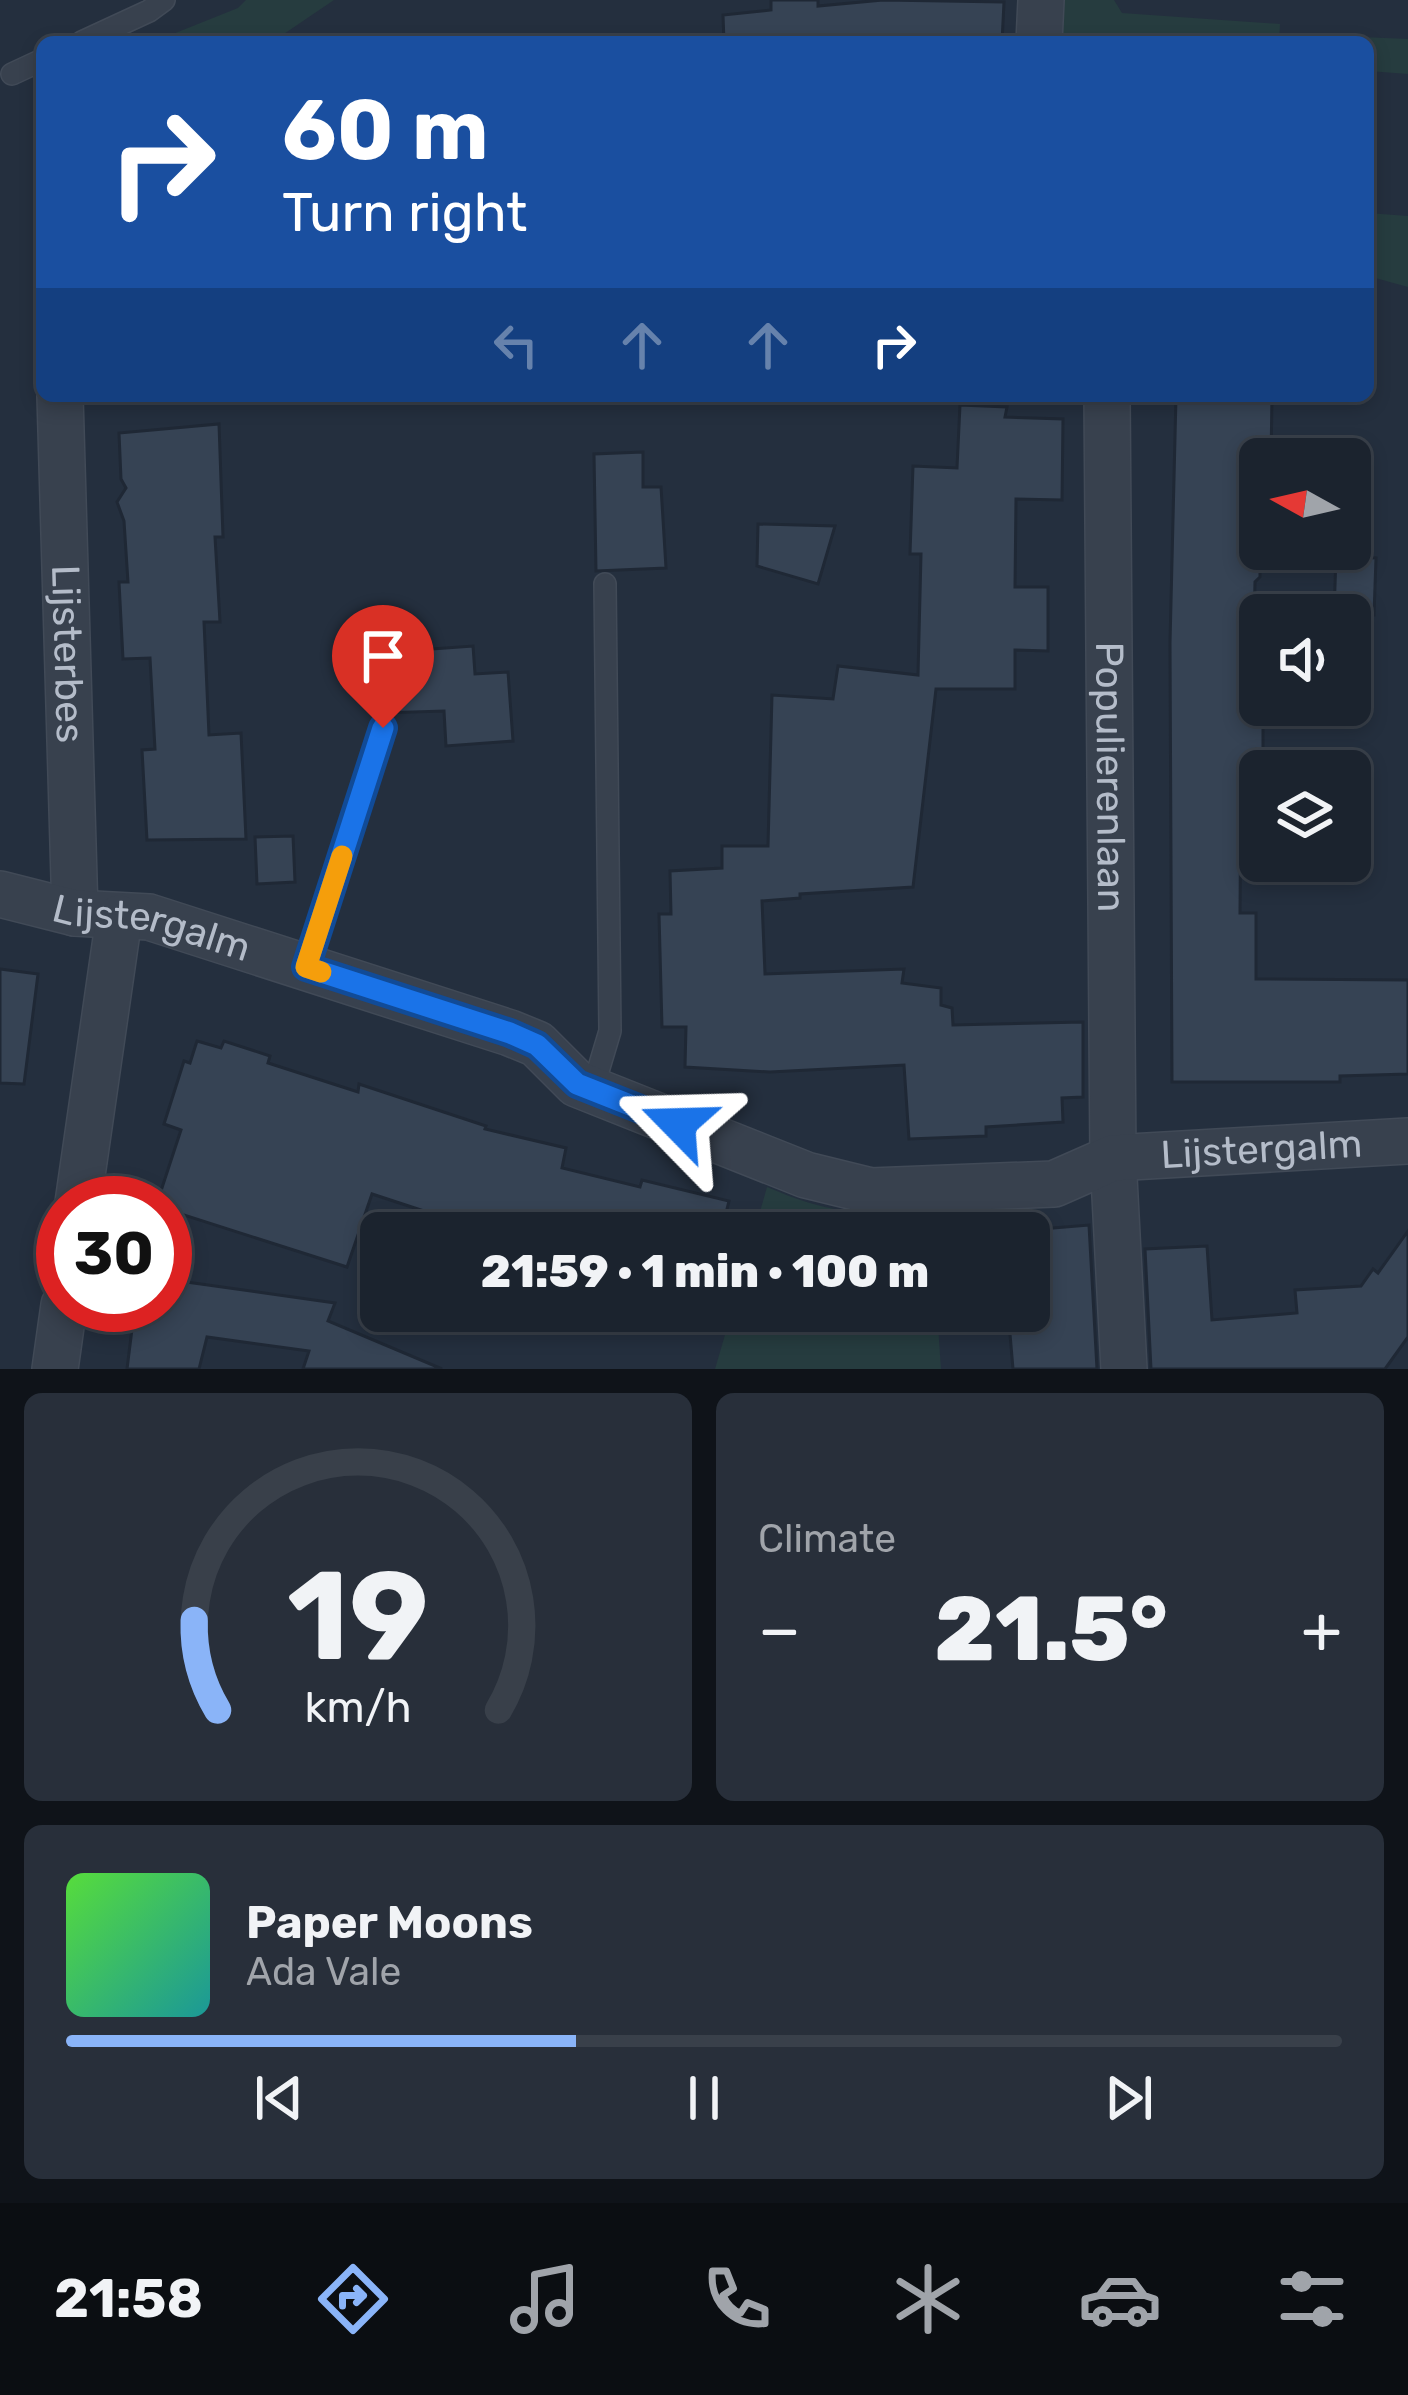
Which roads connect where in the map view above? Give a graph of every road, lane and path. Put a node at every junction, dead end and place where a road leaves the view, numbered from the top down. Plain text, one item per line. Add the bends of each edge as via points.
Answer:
1 (164, 0) edge
2 (1041, 0) edge
3 (95, 36) edge
4 (1039, 36) edge
5 (36, 63) edge
6 (12, 74) dead end
7 (60, 402) edge
8 (1107, 402) edge
9 (605, 584) dead end
10 (383, 728) dead end
11 (0, 894) edge
12 (97, 915) junction
13 (306, 967) junction
14 (592, 1091) junction
15 (1408, 1141) edge
16 (1113, 1158) junction
17 (81, 1176) edge
18 (60, 1332) edge
19 (55, 1369) edge
20 (1124, 1369) edge

1 - 3 lane
2 - 4 street
5 - 6 lane
7 - 12 street, Lijsterbes
8 - 16 street, Populierenlaan
9 - 14 lane via 610,1031
10 - 13 lane
11 - 12 street, Lijstergalm
12 - 13 street, Lijstergalm via 149,917
12 - 17 street, Lijsterbes
13 - 14 street, Lijstergalm via 510,1033
14 - 16 street, Lijstergalm via 820,1180 871,1191 1054,1184
15 - 16 street, Lijstergalm
16 - 20 street, Lijstergalm
18 - 19 street

